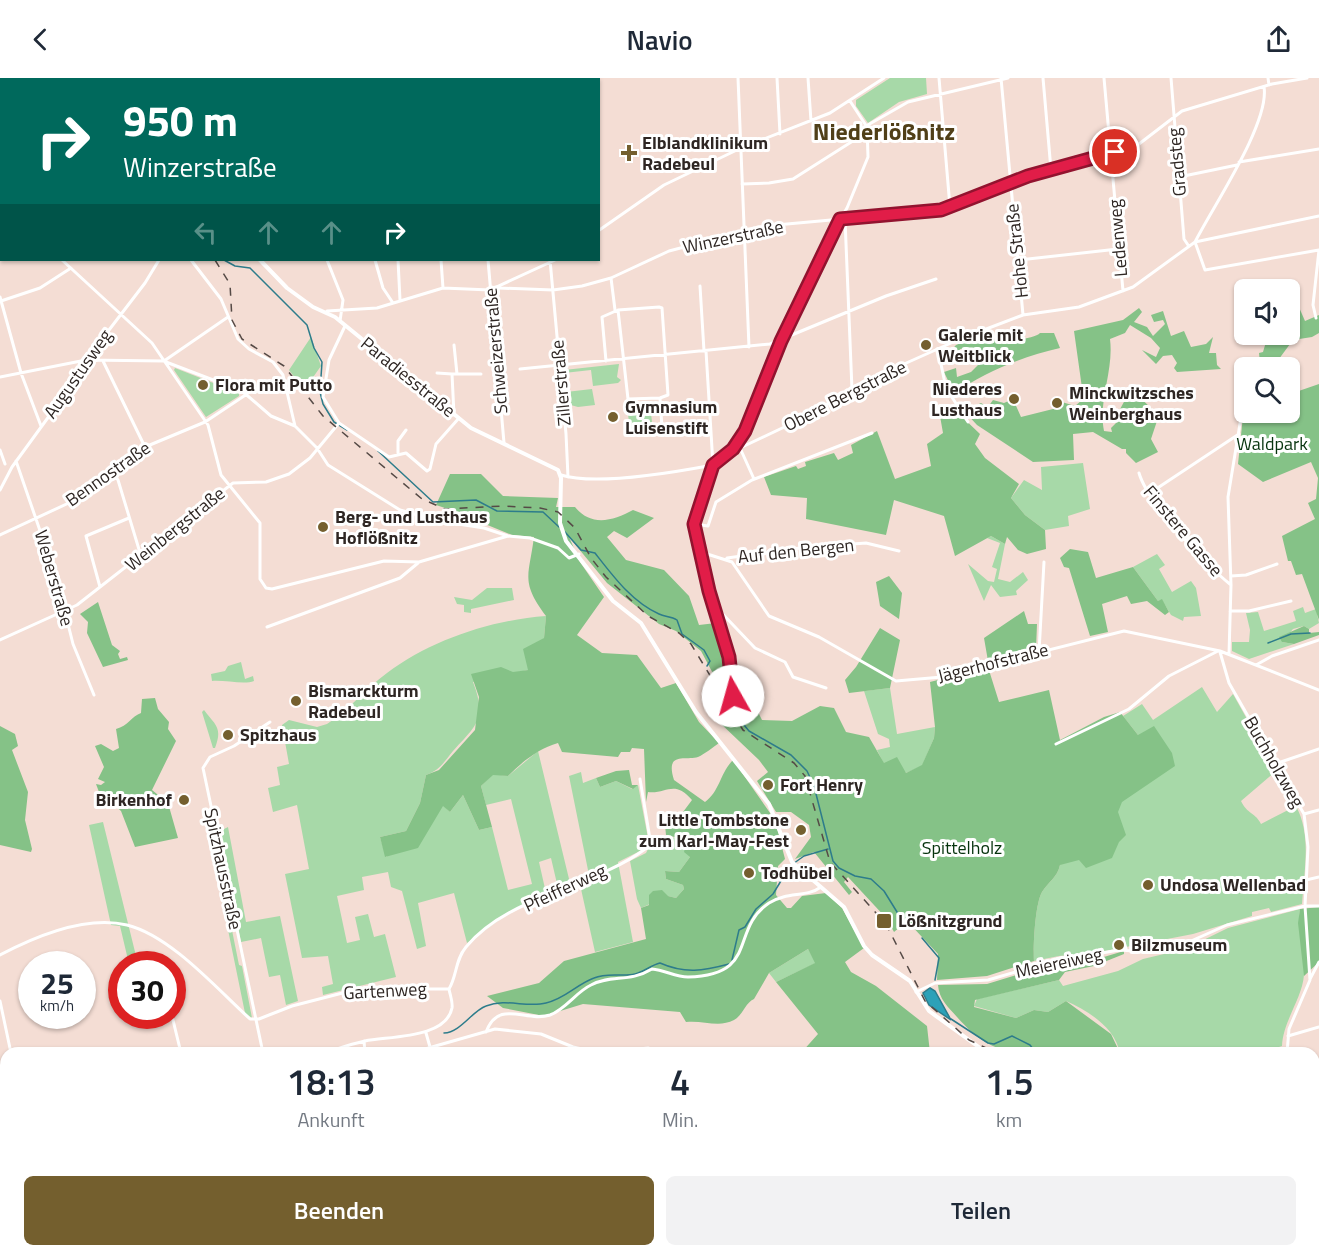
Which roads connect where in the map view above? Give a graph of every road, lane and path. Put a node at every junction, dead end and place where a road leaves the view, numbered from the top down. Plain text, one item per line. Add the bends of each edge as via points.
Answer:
1 (738, 78) edge
2 (777, 78) edge
3 (808, 78) edge
4 (884, 78) edge
5 (939, 78) edge
6 (1008, 78) edge
7 (1043, 78) edge
8 (1104, 78) edge
9 (1171, 78) edge
10 (1268, 78) edge
11 (1307, 78) edge
12 (878, 79) edge
13 (1001, 79) edge
14 (1267, 86) junction
15 (940, 94) junction
16 (850, 101) junction
17 (1174, 115) junction
18 (811, 121) junction
19 (866, 126) junction
20 (867, 132) junction
21 (780, 134) junction
22 (741, 148) junction
23 (1319, 149) edge
24 (1111, 153) junction
25 (1238, 163) junction
26 (1051, 170) junction
27 (1179, 177) junction
28 (1010, 183) junction
29 (742, 184) junction
30 (950, 207) junction
31 (1319, 216) edge
32 (843, 219) junction
33 (600, 230) edge
34 (744, 231) junction
35 (1195, 242) junction
36 (1188, 245) junction
37 (1118, 249) junction
38 (1319, 249) edge
39 (1018, 260) junction
40 (63, 261) edge
41 (158, 261) edge
42 (192, 261) edge
43 (261, 261) edge
44 (327, 261) edge
45 (375, 261) edge
46 (398, 261) edge
47 (441, 261) edge
48 (488, 261) edge
49 (550, 261) edge
50 (71, 268) junction
51 (611, 278) junction
52 (936, 279) dead end
53 (700, 286) dead end
54 (443, 288) junction
55 (500, 288) junction
56 (490, 290) junction
57 (553, 290) junction
58 (1123, 291) junction
59 (0, 299) edge
60 (400, 300) junction
61 (393, 303) junction
62 (344, 310) junction
63 (617, 310) junction
64 (327, 311) junction
65 (849, 311) junction
66 (122, 314) junction
67 (1023, 315) junction
68 (228, 317) junction
69 (1316, 318) dead end
70 (340, 321) junction
71 (345, 326) junction
72 (781, 341) junction
73 (454, 345) dead end
74 (749, 347) junction
75 (938, 350) junction
76 (705, 351) junction
77 (666, 355) junction
78 (624, 359) junction
79 (86, 360) junction
80 (103, 361) junction
81 (606, 361) junction
82 (164, 362) junction
83 (560, 366) junction
84 (519, 369) dead end
85 (21, 373) junction
86 (437, 373) dead end
87 (452, 374) junction
88 (457, 374) junction
89 (482, 374) dead end
90 (0, 377) edge
91 (852, 390) junction
92 (247, 394) junction
93 (660, 398) junction
94 (454, 415) junction
95 (459, 418) junction
96 (205, 422) junction
97 (968, 422) dead end
98 (1241, 423) edge
99 (338, 424) junction
100 (41, 426) junction
101 (295, 426) junction
102 (662, 428) dead end
103 (406, 430) dead end
104 (872, 433) dead end
105 (1239, 434) junction
106 (504, 443) junction
107 (145, 447) junction
108 (738, 447) junction
109 (317, 448) junction
110 (0, 450) edge
111 (398, 453) junction
112 (16, 461) junction
113 (5, 464) dead end
114 (713, 465) junction
115 (111, 470) junction
116 (1139, 473) dead end
117 (561, 475) junction
118 (568, 477) junction
119 (754, 479) junction
120 (230, 485) junction
121 (0, 490) edge
122 (1150, 494) junction
123 (37, 518) junction
124 (129, 518) junction
125 (694, 524) junction
126 (0, 536) edge
127 (508, 536) junction
128 (701, 552) junction
129 (899, 552) dead end
130 (579, 554) junction
131 (141, 556) junction
132 (727, 558) junction
133 (419, 562) junction
134 (1044, 562) dead end
135 (1277, 564) dead end
136 (1231, 576) junction
137 (1231, 585) junction
138 (100, 587) junction
139 (1290, 601) dead end
140 (713, 605) junction
141 (65, 611) junction
142 (1230, 611) junction
143 (267, 627) dead end
144 (0, 640) edge
145 (1319, 640) edge
146 (1219, 651) junction
147 (1039, 652) junction
148 (1229, 654) junction
149 (1256, 665) junction
150 (826, 688) dead end
151 (1319, 690) edge
152 (94, 695) dead end
153 (739, 710) dead end
154 (270, 722) dead end
155 (1056, 744) dead end
156 (1319, 749) edge
157 (1274, 764) junction
158 (640, 779) dead end
159 (1319, 810) edge
160 (1304, 814) junction
161 (1319, 877) edge
162 (1305, 880) junction
163 (821, 887) junction
164 (1305, 906) junction
165 (1319, 906) edge
166 (1123, 938) dead end
167 (1126, 949) junction
168 (0, 955) edge
169 (1319, 962) edge
170 (1310, 980) junction
171 (449, 989) junction
172 (916, 992) junction
173 (0, 1001) edge
174 (255, 1020) junction
175 (1319, 1027) edge
176 (175, 1029) edge
177 (486, 1032) junction
178 (426, 1033) junction
179 (1288, 1036) junction
180 (364, 1041) junction
181 (10, 1047) edge
182 (180, 1047) edge
183 (262, 1047) edge
184 (343, 1047) edge
185 (364, 1047) edge
186 (430, 1047) joint
187 (573, 1047) edge
188 (979, 1047) edge
189 (1287, 1047) edge

1 - 22 street
2 - 21 street
3 - 18 street
4 - 12 street
5 - 15 street
6 - 13 street
7 - 26 street
8 - 24 street, Ledenweg
9 - 17 street, Gradsteg
10 - 14 street
11 - 14 street, Winzerstraße
12 - 16 street
13 - 15 street
13 - 28 street, Hohe Straße
14 - 17 street, Winzerstraße
14 - 25 street via 1257,122
15 - 19 street via 898,106
15 - 30 street
16 - 18 street
16 - 19 street
17 - 24 street, Winzerstraße via 1142,142
17 - 27 street, Gradsteg
18 - 21 street
19 - 20 street
20 - 29 street via 793,178
20 - 32 street via 868,157
21 - 22 street
22 - 29 street
22 - 33 street via 657,189
23 - 25 street
24 - 26 street, Winzerstraße
24 - 37 street, Ledenweg
25 - 27 street
25 - 35 street
26 - 28 street, Winzerstraße
27 - 36 street, Gradsteg via 1184,239
28 - 30 street, Winzerstraße
28 - 39 street, Hohe Straße
29 - 34 street
30 - 32 street, Winzerstraße
31 - 35 street, Obere Bergstraße
32 - 34 street, Winzerstraße
32 - 65 street
32 - 72 street
34 - 51 street, Winzerstraße via 669,250
34 - 74 street
35 - 36 street, Obere Bergstraße
35 - 38 street via 1205,270
36 - 58 street, Obere Bergstraße via 1144,280
37 - 39 street
37 - 58 street, Ledenweg
38 - 69 street via 1313,304
39 - 67 street, Hohe Straße
40 - 50 street
41 - 66 street, Augustusweg
42 - 68 street via 221,299
43 - 64 street, Paradiesstraße via 287,288 313,307
44 - 62 street
45 - 61 street via 383,288
46 - 60 street
47 - 54 street
48 - 56 street, Schweizerstraße
49 - 55 street
49 - 57 street, Zillerstraße
50 - 59 street via 40,288
50 - 66 street
51 - 57 street, Winzerstraße
51 - 63 street
52 - 65 street
53 - 76 street
54 - 56 street
54 - 60 street
55 - 56 street
55 - 57 street, Winzerstraße
56 - 106 street, Schweizerstraße
57 - 83 street, Zillerstraße
58 - 67 street, Obere Bergstraße via 1078,307
59 - 85 street
60 - 61 street
61 - 62 street
62 - 64 street
62 - 70 street
63 - 77 street via 662,308
63 - 78 street
63 - 81 street via 601,320
64 - 70 street, Paradiesstraße
65 - 72 street
65 - 91 street
66 - 79 street, Augustusweg
66 - 82 street via 152,343
67 - 75 street, Obere Bergstraße
68 - 82 street
68 - 101 street via 238,339 273,362 283,375
70 - 71 street, Paradiesstraße
71 - 94 street, Paradiesstraße
71 - 99 street via 329,360 323,390
72 - 74 street
72 - 108 street
73 - 88 street
74 - 76 street
75 - 91 street, Obere Bergstraße
75 - 97 street via 946,388
76 - 77 street
76 - 114 street
77 - 78 street
77 - 93 street via 668,395
78 - 81 street
78 - 93 street via 628,399
79 - 80 street
79 - 85 street
79 - 100 street, Augustusweg
80 - 82 street
80 - 107 street
81 - 83 street
82 - 92 street
82 - 96 street
83 - 84 street
83 - 118 street, Zillerstraße
85 - 90 street
85 - 100 street
86 - 87 street
87 - 88 street
87 - 94 street
88 - 89 street
91 - 108 street, Obere Bergstraße via 797,421
92 - 96 street, Bennostraße
92 - 101 street via 271,416
93 - 102 street
94 - 95 street, Paradiesstraße
95 - 106 street, Paradiesstraße via 474,430
95 - 111 street via 436,444 428,471 406,453
96 - 107 street, Bennostraße
96 - 120 street via 222,475
98 - 105 street
99 - 109 street, Weinbergstraße
99 - 111 street via 389,457
100 - 112 street, Augustusweg
101 - 109 street
103 - 111 street via 398,441
104 - 119 street
105 - 122 street
105 - 136 street via 1227,512
106 - 117 street, Paradiesstraße via 550,465
107 - 115 street, Bennostraße
108 - 114 street
108 - 119 street
109 - 120 street, Weinbergstraße via 310,458 282,477
109 - 127 street via 328,465 400,510
110 - 113 street
112 - 121 street, Augustusweg
112 - 123 street, Weberstraße
114 - 118 street, Paradiesstraße via 630,477
114 - 125 street
115 - 123 street, Bennostraße via 73,501
115 - 124 street via 118,480
116 - 122 street, Finstere Gasse
117 - 118 street, Paradiesstraße
117 - 130 street via 562,532
119 - 125 street via 716,502 708,526
120 - 131 street, Weinbergstraße
120 - 133 street via 260,523 260,579 268,589 384,561
122 - 137 street, Finstere Gasse via 1186,540
123 - 126 street, Bennostraße
123 - 141 street, Weberstraße
124 - 131 street
124 - 138 street via 86,536
125 - 128 street
127 - 130 street via 542,541 569,558
127 - 133 street
128 - 132 street
128 - 140 street
129 - 132 street, Auf den Bergen via 866,543
130 - 163 street via 613,601 641,623 696,712 770,804 794,863
131 - 138 street, Weinbergstraße
132 - 147 street, Jägerhofstraße via 769,616 819,637 890,679 942,677
133 - 143 street via 400,578
134 - 147 street
135 - 136 street
136 - 137 street
137 - 142 street
138 - 141 street, Weinbergstraße
139 - 142 street via 1249,611
140 - 150 street via 755,648 785,662 793,677
140 - 153 street via 729,657 733,696
141 - 144 street, Weinbergstraße
141 - 152 street, Weberstraße via 73,644
142 - 148 street
145 - 149 street
146 - 147 street, Jägerhofstraße via 1124,631
146 - 148 street, Jägerhofstraße
146 - 155 street via 1169,676 1129,709
146 - 157 street, Buchholzweg via 1229,683
148 - 149 street, Jägerhofstraße
149 - 151 street, Jägerhofstraße
154 - 174 street, Spitzhausstraße via 210,757 203,768
156 - 157 street
157 - 160 street, Buchholzweg
158 - 171 street, Pfeifferweg via 650,839 645,849 525,905 480,934 459,955
159 - 160 street
160 - 162 street, Buchholzweg via 1308,847
161 - 162 street
162 - 164 street, Buchholzweg
163 - 172 street via 844,907 872,955 907,977
163 - 177 street via 810,893 786,894 761,911 747,932 739,957 729,967 687,977 652,969 638,978 598,982 553,1014 499,1015 489,1023
164 - 165 street, Meiereiweg
164 - 167 street, Meiereiweg via 1227,925 1182,945 1147,953
164 - 170 street, Buchholzweg
166 - 167 street
167 - 172 street, Meiereiweg via 1050,962 988,980 935,983
168 - 174 street via 59,929 126,925 163,944
169 - 170 street
170 - 179 street, Buchholzweg
171 - 174 street, Gartenweg via 358,989
171 - 178 street, Pfeifferweg via 450,1012
172 - 188 street via 929,1011
173 - 181 street
174 - 183 street, Spitzhausstraße
175 - 179 street
176 - 182 street
177 - 186 street
177 - 187 street via 500,1029 541,1034
178 - 180 street
178 - 186 street
179 - 189 street, Buchholzweg
180 - 184 street
180 - 185 street

